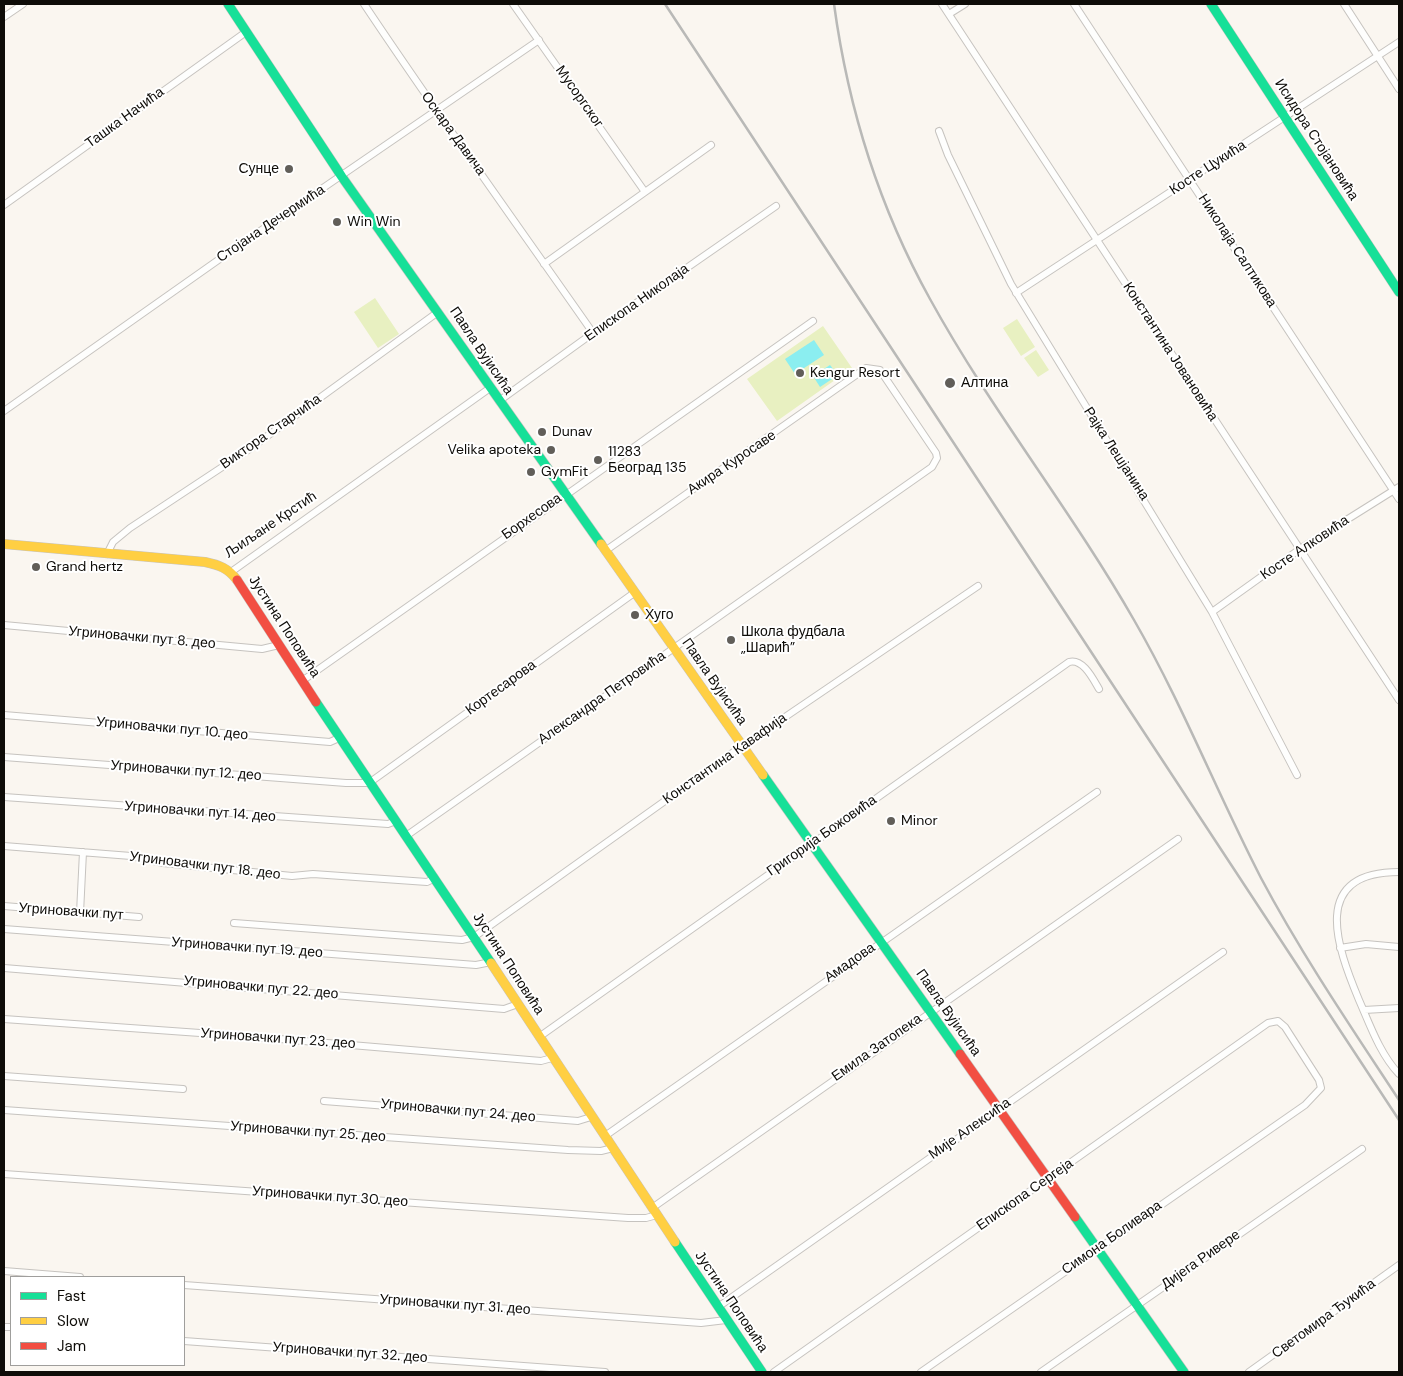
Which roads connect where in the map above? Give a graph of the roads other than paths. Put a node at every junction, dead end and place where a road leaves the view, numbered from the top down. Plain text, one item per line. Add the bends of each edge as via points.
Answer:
1 (23, 4) edge
2 (228, 4) edge
3 (364, 4) edge
4 (512, 4) edge
5 (942, 4) edge
6 (965, 4) edge
7 (1074, 4) edge
8 (1211, 4) edge
9 (1344, 4) edge
10 (949, 14) junction
11 (4, 17) edge
12 (246, 32) junction
13 (539, 40) junction
14 (1399, 42) edge
15 (1378, 56) junction
16 (1399, 88) edge
17 (436, 112) junction
18 (1285, 117) junction
19 (939, 131) dead end
20 (711, 145) dead end
21 (342, 177) junction
22 (1190, 180) junction
23 (645, 192) junction
24 (4, 205) edge
25 (776, 206) dead end
26 (1097, 240) junction
27 (544, 264) junction
28 (1399, 292) edge
29 (1016, 293) junction
30 (438, 312) junction
31 (813, 321) dead end
32 (593, 333) junction
33 (857, 374) joint
34 (490, 388) junction
35 (499, 401) junction
36 (4, 411) edge
37 (1396, 489) edge
38 (564, 494) junction
39 (1399, 499) edge
40 (4, 544) edge
41 (1300, 549) junction
42 (605, 550) junction
43 (108, 554) junction
44 (231, 572) junction
45 (978, 586) dead end
46 (634, 593) junction
47 (1212, 612) junction
48 (4, 626) edge
49 (279, 645) junction
50 (673, 648) junction
51 (302, 681) junction
52 (1099, 689) dead end
53 (1399, 700) edge
54 (4, 715) edge
55 (339, 738) junction
56 (742, 746) junction
57 (4, 758) edge
58 (1297, 775) dead end
59 (369, 783) junction
60 (1097, 792) dead end
61 (4, 797) edge
62 (396, 821) junction
63 (406, 836) junction
64 (1178, 839) dead end
65 (810, 844) junction
66 (4, 846) edge
67 (83, 852) junction
68 (1399, 872) edge
69 (435, 878) junction
70 (4, 906) edge
71 (80, 912) junction
72 (138, 917) dead end
73 (234, 923) dead end
74 (4, 929) edge
75 (474, 937) junction
76 (881, 942) junction
77 (1399, 947) edge
78 (1340, 948) junction
79 (1223, 952) dead end
80 (490, 962) junction
81 (4, 968) edge
82 (518, 1004) junction
83 (1399, 1008) edge
84 (1364, 1010) junction
85 (930, 1011) junction
86 (4, 1019) edge
87 (1278, 1021) joint
88 (539, 1037) junction
89 (552, 1058) junction
90 (1399, 1074) edge
91 (4, 1076) edge
92 (183, 1089) dead end
93 (324, 1101) dead end
94 (999, 1109) junction
95 (4, 1110) edge
96 (591, 1117) junction
97 (605, 1136) junction
98 (613, 1148) junction
99 (1362, 1148) dead end
100 (4, 1174) edge
101 (1048, 1179) junction
102 (654, 1211) junction
103 (1098, 1248) junction
104 (1399, 1264) edge
105 (4, 1272) edge
106 (65, 1276) edge
107 (185, 1285) edge
108 (1137, 1304) junction
109 (718, 1307) junction
110 (726, 1320) junction
111 (185, 1341) edge
112 (605, 1372) edge
113 (762, 1372) edge
114 (774, 1372) edge
115 (921, 1372) edge
116 (1041, 1372) edge
117 (1184, 1372) edge
118 (1249, 1372) edge

1 - 11 street
2 - 12 street, Павла Вујисића
3 - 17 street, Оскара Давича
4 - 13 street, Мусоргског
5 - 10 street, Константина Јовановића
6 - 10 street
7 - 22 street, Николаја Салтикова
8 - 18 street, Исидора Стојановића
9 - 15 street
10 - 26 street, Константина Јовановића
12 - 21 street, Павла Вујисића
12 - 24 street, Ташка Начића
13 - 17 street, Стојана Дечермића
13 - 23 street, Мусоргског
14 - 15 street, Косте Цукића
15 - 16 street
15 - 18 street, Косте Цукића
17 - 21 street, Стојана Дечермића
17 - 27 street, Оскара Давича
18 - 22 street, Косте Цукића
18 - 28 street, Исидора Стојановића
19 - 29 street, Рајка Лешјанина
20 - 23 street
21 - 30 street, Павла Вујисића
21 - 36 street, Стојана Дечермића
22 - 26 street, Косте Цукића
22 - 37 street, Николаја Салтикова
23 - 27 street
25 - 32 street, Епископа Николаја
26 - 29 street, Косте Цукића
26 - 41 street, Константина Јовановића
27 - 32 street, Оскара Давича
29 - 47 street, Рајка Лешјанина
30 - 34 street, Павла Вујисића
30 - 43 street, Виктора Старчића via 248,450 130,528 113,542
31 - 38 street, Борхесова
32 - 35 street, Епископа Николаја
33 - 42 street, Акира Куросаве
33 - 50 street, Александра Петровића via 866,368 880,370 936,453 935,463
34 - 35 street, Павла Вујисића
34 - 44 street, Љиљане Крстић
35 - 38 street, Павла Вујисића
37 - 39 street, Николаја Салтикова
37 - 41 street, Косте Алковића
38 - 42 street, Павла Вујисића
38 - 51 street, Борхесова
40 - 43 street, Љиљане Крстић
41 - 47 street, Косте Алковића
41 - 53 street, Константина Јовановића
42 - 46 street, Павла Вујисића
43 - 44 street, Љиљане Крстић via 205,562
44 - 49 street, Јустина Поповића
45 - 56 street, Константина Кавафија
46 - 50 street, Павла Вујисића
46 - 59 street, Кортесарова
47 - 58 street, Рајка Лешјанина
48 - 49 street, Угриновачки пут 8. део via 262,649
49 - 51 street, Јустина Поповића
50 - 56 street, Павла Вујисића
50 - 63 street, Александра Петровића
51 - 55 street, Јустина Поповића
52 - 65 street, Григорија Божовића via 1081,664 1069,662
54 - 55 street, Угриновачки пут 10. део via 330,742
55 - 59 street, Јустина Поповића
56 - 65 street, Павла Вујисића
56 - 75 street, Константина Кавафија
57 - 59 street, Угриновачки пут 12. део via 346,784
59 - 62 street, Јустина Поповића
60 - 76 street, Амадова
61 - 62 street, Угриновачки пут 14. део via 388,824
62 - 63 street, Јустина Поповића
63 - 69 street, Јустина Поповића
64 - 85 street, Емила Затопека
65 - 76 street, Павла Вујисића
65 - 88 street, Григорија Божовића
66 - 67 street, Угриновачки пут 18. део
67 - 69 street, Угриновачки пут 18. део via 285,876 313,874 428,882
67 - 71 street
68 - 78 street via 1363,879 1345,891 1337,921
69 - 75 street, Јустина Поповића
70 - 71 street, Угриновачки пут
71 - 72 street, Угриновачки пут
73 - 75 street via 462,940
74 - 80 street, Угриновачки пут 19. део via 476,965
75 - 80 street, Јустина Поповића
76 - 85 street, Павла Вујисића
76 - 97 street, Амадова
77 - 78 street via 1366,944
78 - 84 street
79 - 94 street, Мије Алексића
80 - 82 street, Јустина Поповића
81 - 82 street, Угриновачки пут 22. део via 504,1009
82 - 88 street, Јустина Поповића
83 - 84 street
84 - 90 street via 1380,1046
85 - 94 street, Павла Вујисића
85 - 102 street, Емила Затопека
86 - 89 street, Угриновачки пут 23. део via 541,1061
87 - 101 street, Епископа Сергеја via 1268,1023
87 - 103 street, Симона Боливара via 1320,1084 1320,1091 1305,1106
88 - 89 street, Јустина Поповића
89 - 96 street, Јустина Поповића
91 - 92 street
93 - 96 street, Угриновачки пут 24. део via 578,1121
94 - 101 street, Павла Вујисића
94 - 109 street, Мије Алексића
95 - 98 street, Угриновачки пут 25. део via 568,1150 601,1152
96 - 97 street, Јустина Поповића
97 - 98 street, Јустина Поповића
98 - 102 street, Јустина Поповића
99 - 108 street, Дијега Ривере
100 - 102 street, Угриновачки пут 30. део via 628,1218 646,1218
101 - 103 street, Павла Вујисића
101 - 114 street, Епископа Сергеја
102 - 109 street, Јустина Поповића
103 - 108 street, Павла Вујисића
103 - 115 street, Симона Боливара
104 - 118 street, Светомира Ђукића
105 - 106 street
107 - 110 street, Угриновачки пут 31. део via 691,1322
108 - 116 street, Дијега Ривере
108 - 117 street, Павла Вујисића
109 - 110 street, Јустина Поповића
110 - 113 street, Јустина Поповића
111 - 112 street, Угриновачки пут 32. део

